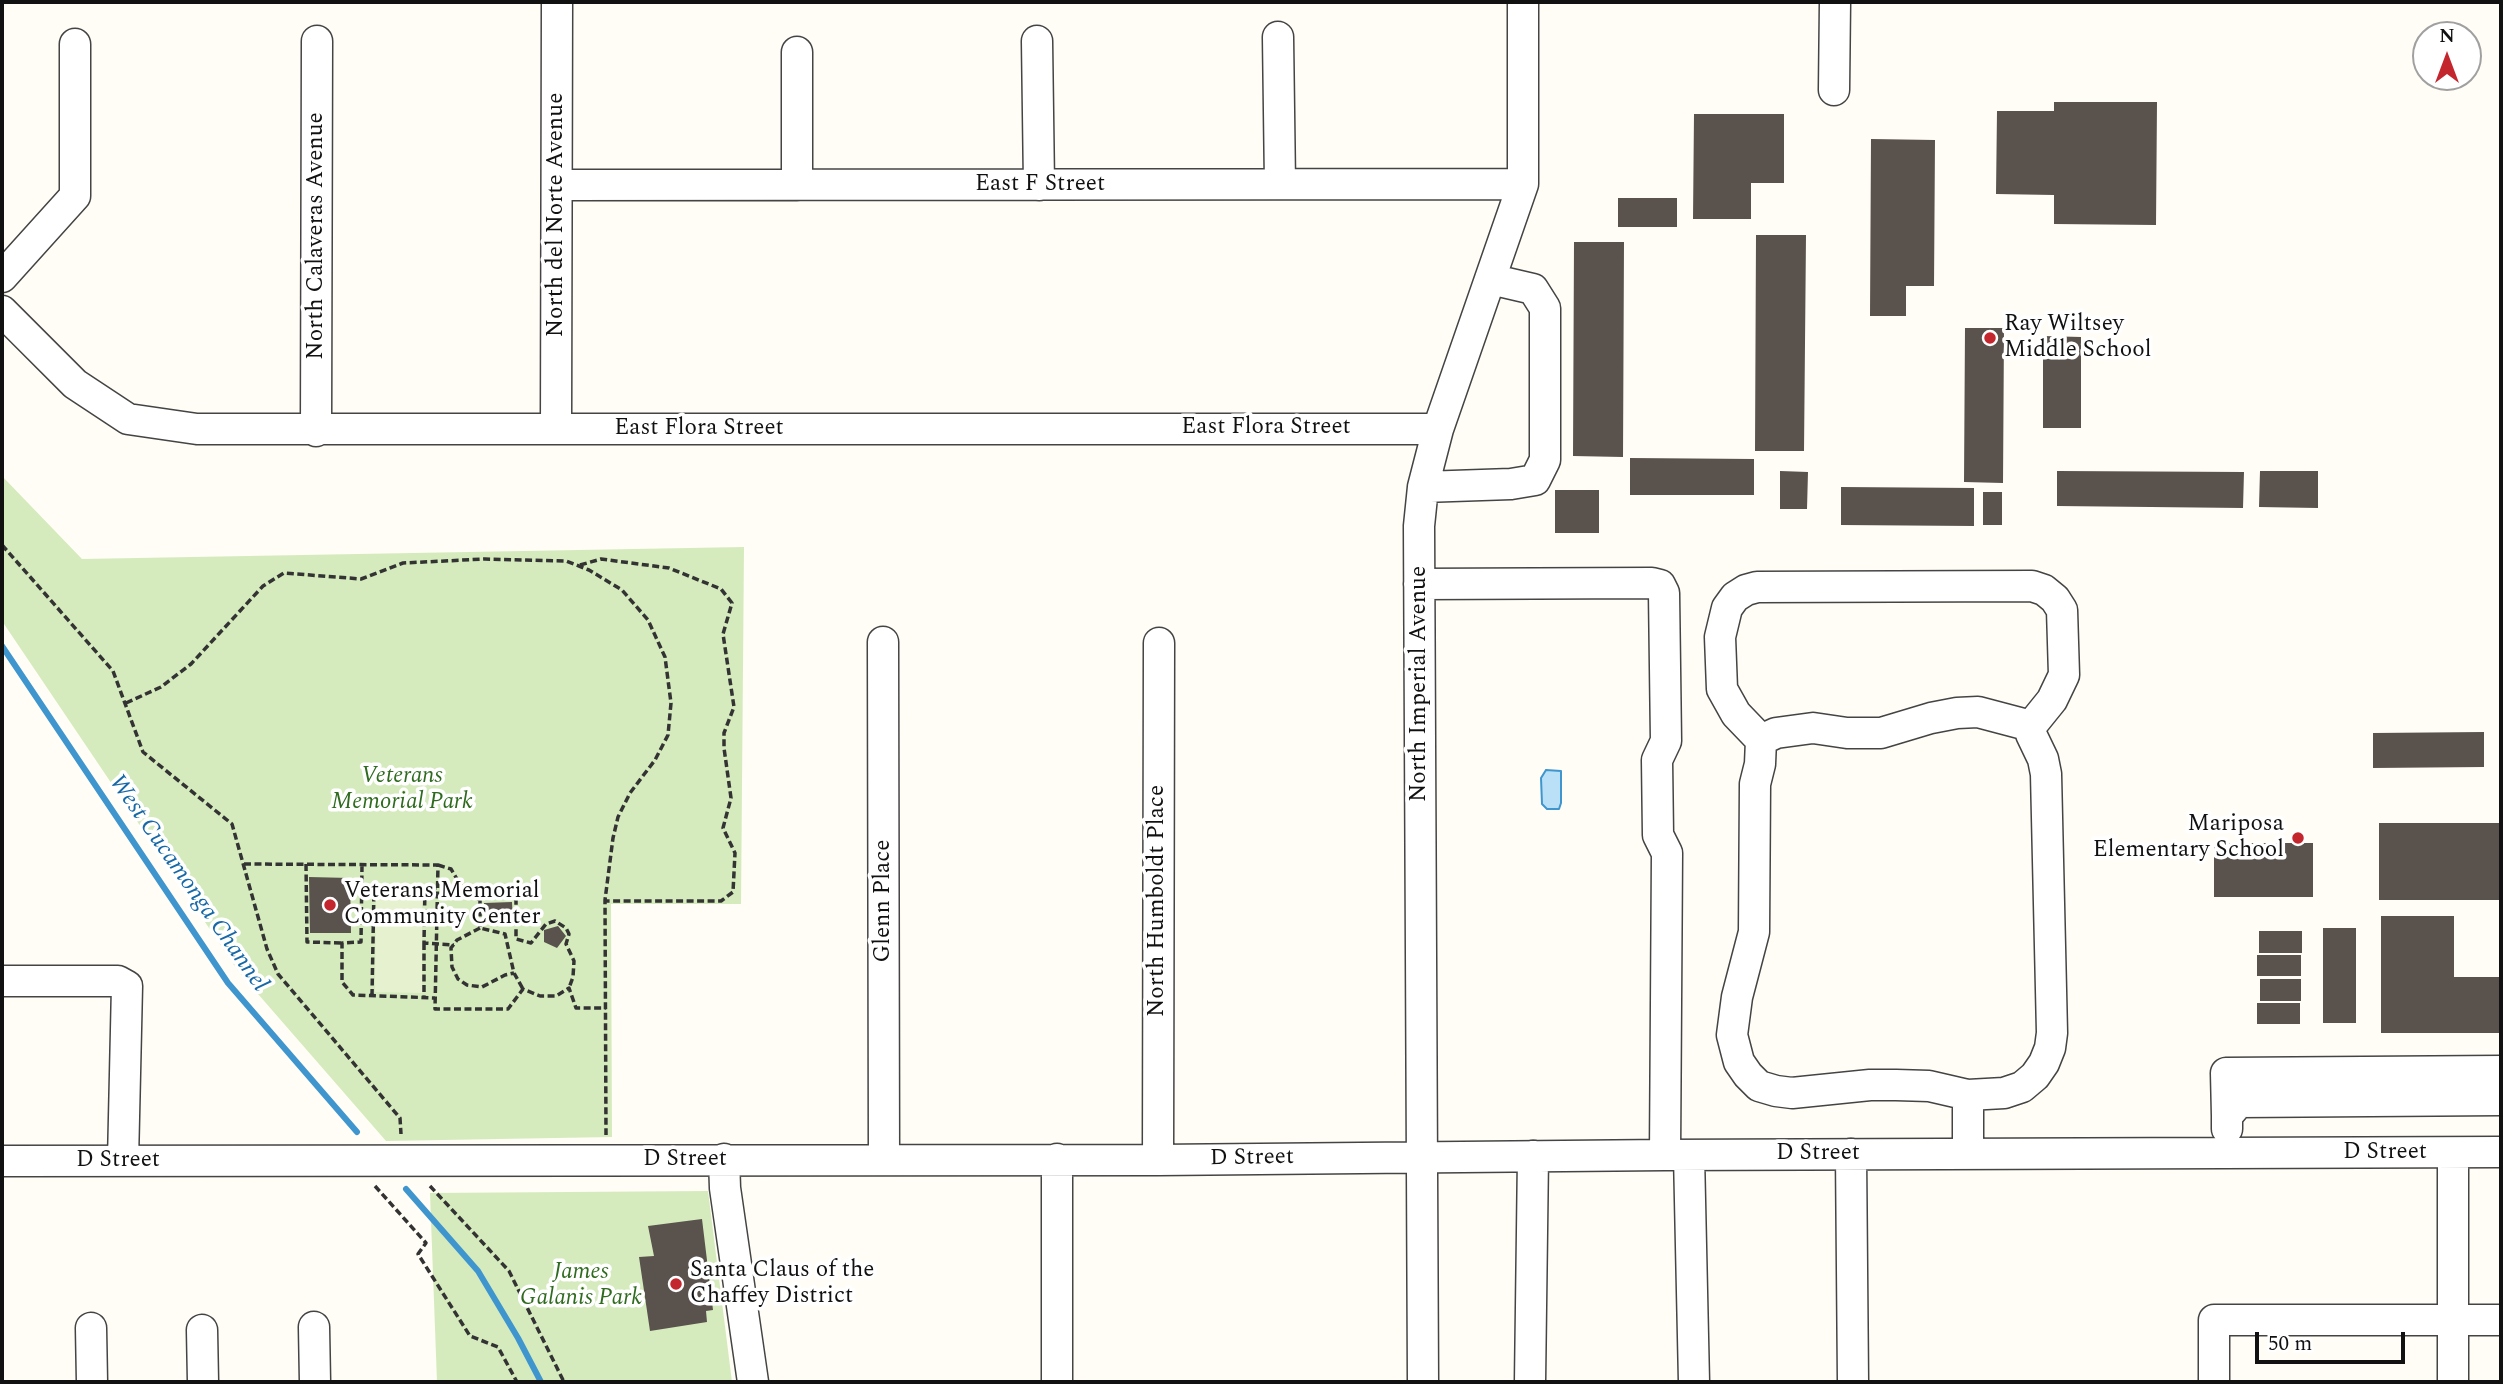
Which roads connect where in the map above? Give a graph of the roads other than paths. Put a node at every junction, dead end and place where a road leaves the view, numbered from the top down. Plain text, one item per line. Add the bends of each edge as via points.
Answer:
1 (557, 2) edge
2 (1522, 2) edge
3 (1835, 2) edge
4 (1278, 37) dead end
5 (317, 41) dead end
6 (1037, 41) dead end
7 (75, 44) dead end
8 (797, 52) dead end
9 (1834, 90) dead end
10 (1280, 184) junction
11 (1522, 184) junction
12 (558, 185) junction
13 (797, 185) junction
14 (1039, 185) junction
15 (2, 277) edge
16 (1490, 279) junction
17 (2, 311) edge
18 (556, 429) junction
19 (1438, 429) junction
20 (316, 431) junction
21 (1423, 487) junction
22 (1419, 584) junction
23 (883, 642) dead end
24 (1159, 643) dead end
25 (2031, 726) junction
26 (1761, 740) junction
27 (2, 981) edge
28 (2501, 1072) edge
29 (1968, 1095) junction
30 (2501, 1100) edge
31 (2227, 1116) junction
32 (2501, 1152) edge
33 (2226, 1153) junction
34 (2453, 1153) junction
35 (1851, 1154) junction
36 (1968, 1154) junction
37 (1677, 1155) junction
38 (1533, 1156) junction
39 (1421, 1157) junction
40 (724, 1159) junction
41 (1057, 1159) junction
42 (884, 1160) junction
43 (1158, 1160) junction
44 (2, 1161) edge
45 (123, 1161) junction
46 (2453, 1320) junction
47 (2501, 1320) edge
48 (314, 1326) dead end
49 (91, 1328) dead end
50 (202, 1330) dead end
51 (92, 1382) edge
52 (203, 1382) edge
53 (315, 1382) edge
54 (753, 1382) edge
55 (1057, 1382) edge
56 (1423, 1382) edge
57 (1530, 1382) edge
58 (1694, 1382) edge
59 (1853, 1382) edge
60 (2214, 1382) edge
61 (2453, 1382) edge

1 - 12 street, North del Norte Avenue
2 - 11 street, North Imperial Avenue
3 - 9 street
4 - 10 street
5 - 20 street, North Calaveras Avenue
6 - 14 street
7 - 15 street via 75,196
8 - 13 street
10 - 11 street, East F Street
10 - 14 street, East F Street
11 - 16 street, North Imperial Avenue
12 - 13 street, East F Street
12 - 18 street, North del Norte Avenue
13 - 14 street, East F Street
16 - 19 street, North Imperial Avenue
16 - 21 street via 1533,289 1545,308 1545,460 1535,480
17 - 20 street, East Flora Street via 75,384 128,419 197,429
18 - 19 street, East Flora Street
18 - 20 street, East Flora Street
19 - 21 street, North Imperial Avenue
21 - 22 street, North Imperial Avenue
22 - 37 street via 1653,583 1664,593 1666,741 1657,760 1658,835 1667,853
22 - 39 street, North Imperial Avenue
23 - 42 street, Glenn Place
24 - 43 street, North Humboldt Place
25 - 26 street via 1978,712 1957,713 1881,733 1813,728
25 - 26 street via 2052,700 2064,675 2062,610 2044,590 2020,585 1758,587 1735,597 1727,608 1720,637 1722,690 1736,714
25 - 29 street via 2046,774 2050,1048 2035,1076 2022,1087
26 - 29 street via 1755,784 1754,932 1732,1034 1739,1062 1759,1086 1776,1091 1896,1084
27 - 45 street via 118,981 127,986
28 - 31 street via 2226,1073
29 - 36 street
30 - 31 street via 2239,1102
31 - 33 street
32 - 34 street, D Street
33 - 34 street, D Street
33 - 36 street, D Street
34 - 46 street
35 - 36 street, D Street
35 - 37 street, D Street
35 - 59 street
37 - 38 street, D Street
37 - 58 street
38 - 39 street, D Street
38 - 57 street
39 - 43 street, D Street
39 - 56 street, North Imperial Avenue
40 - 42 street, D Street
40 - 45 street, D Street
40 - 54 street
41 - 42 street, D Street
41 - 43 street, D Street
41 - 55 street
44 - 45 street, D Street
46 - 47 street
46 - 60 street via 2214,1321
46 - 61 street
48 - 53 street
49 - 51 street
50 - 52 street

